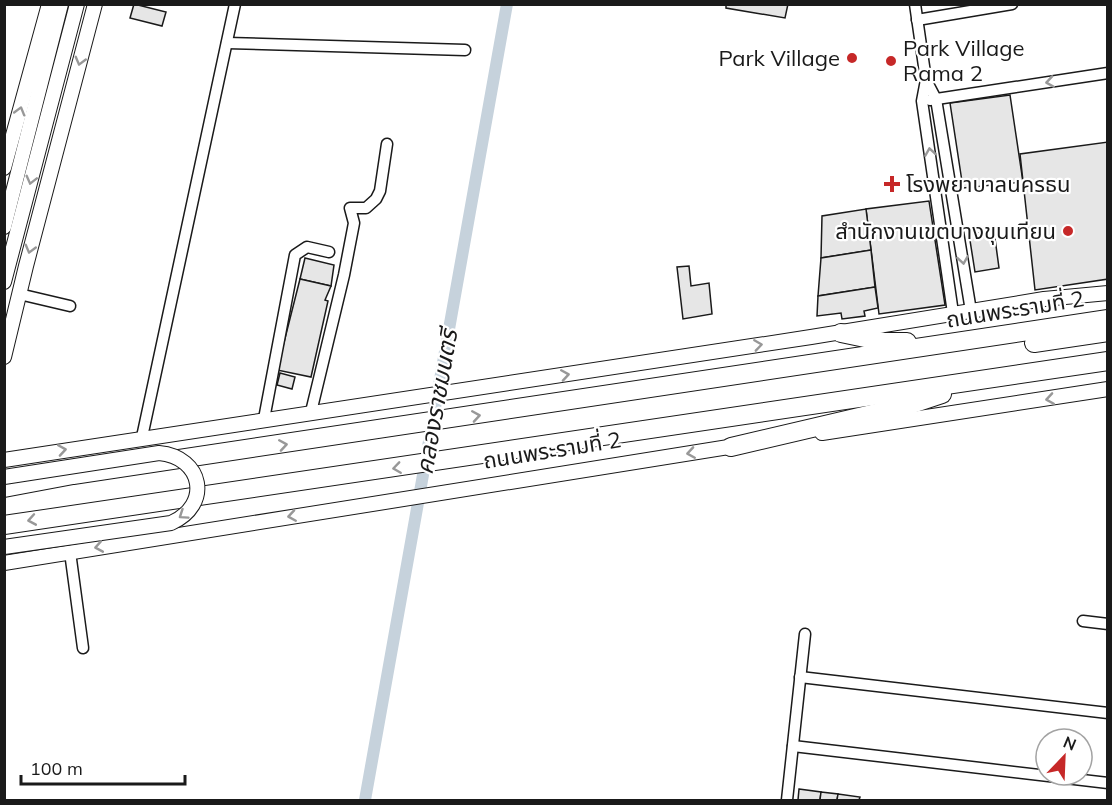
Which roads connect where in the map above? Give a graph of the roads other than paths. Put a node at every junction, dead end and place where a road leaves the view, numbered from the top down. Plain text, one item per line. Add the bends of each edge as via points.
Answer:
1 (49, 4) edge
2 (61, 4) edge
3 (78, 4) edge
4 (95, 4) edge
5 (235, 4) edge
6 (915, 4) edge
7 (1012, 4) edge
8 (917, 20) junction
9 (227, 43) junction
10 (465, 50) dead end
11 (1107, 73) edge
12 (926, 80) junction
13 (936, 99) junction
14 (922, 101) junction
15 (387, 144) dead end
16 (4, 168) edge
17 (4, 227) edge
18 (330, 252) dead end
19 (4, 282) edge
20 (1107, 293) edge
21 (19, 294) junction
22 (70, 306) dead end
23 (971, 311) junction
24 (953, 314) junction
25 (1107, 319) edge
26 (1107, 332) edge
27 (841, 333) junction
28 (947, 345) junction
29 (1107, 355) edge
30 (4, 357) edge
31 (1107, 361) edge
32 (962, 383) junction
33 (1107, 390) edge
34 (665, 399) dead end
35 (311, 412) junction
36 (264, 419) junction
37 (668, 422) dead end
38 (142, 437) junction
39 (731, 447) junction
40 (6, 458) edge
41 (4, 477) edge
42 (4, 488) edge
43 (4, 525) edge
44 (4, 547) edge
45 (70, 552) junction
46 (4, 563) edge
47 (1083, 621) dead end
48 (1107, 624) edge
49 (805, 634) dead end
50 (83, 648) dead end
51 (800, 677) junction
52 (1107, 713) edge
53 (793, 746) junction
54 (1107, 783) edge
55 (787, 801) edge

16 -> 1 main road
2 - 17 main road
3 -> 19 main road
4 -> 21 main road
5 - 9 street
6 - 8 street
7 - 8 street
8 - 12 street
9 - 10 street
9 - 38 street
11 -> 13 street
12 - 13 street
12 - 14 street
13 - 14 street
13 -> 23 street
24 -> 14 street
15 - 35 street via 376,199 366,208 350,208 354,223 350,244
18 - 36 street via 307,247 296,255
20 - 23 main road, ถนนพระรามที่ 2
21 - 22 street
21 - 30 main road
23 - 24 main road, ถนนพระรามที่ 2
24 - 27 main road, ถนนพระรามที่ 2
25 - 28 highway, ถนนพระรามที่ 2
26 - 34 highway
27 - 28 highway via 884,342
35 -> 27 main road, ถนนพระรามที่ 2
42 -> 28 highway, ถนนพระรามที่ 2
29 - 37 highway
31 - 32 highway, ถนนพระรามที่ 2
32 - 39 highway via 933,399
32 -> 43 highway, ถนนพระรามที่ 2
33 -> 39 main road, ถนนพระรามที่ 2
35 - 36 main road, ถนนพระรามที่ 2
36 - 38 main road, ถนนพระรามที่ 2
40 -> 38 main road, ถนนพระรามที่ 2
39 -> 45 main road, ถนนพระรามที่ 2
41 -> 44 main road, bridge via 159,453 181,459 191,467 197,488 192,509 186,517 171,523
45 - 46 main road, ถนนพระรามที่ 2
45 - 50 street
47 - 48 street
49 - 51 street
51 - 52 street
51 - 53 street
53 - 54 street
53 - 55 street

